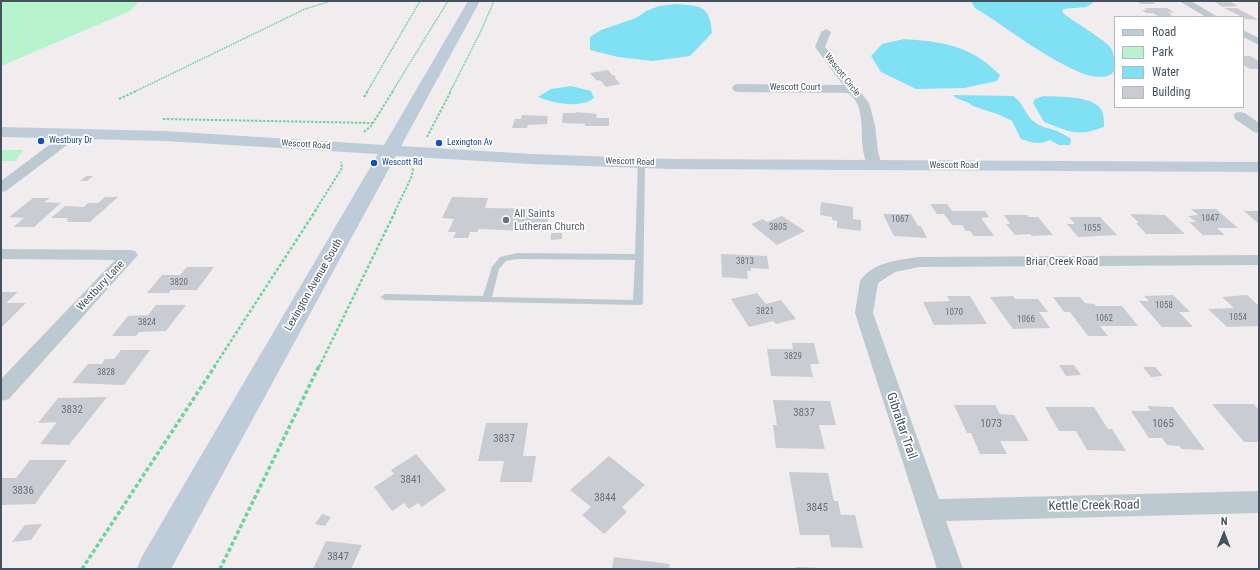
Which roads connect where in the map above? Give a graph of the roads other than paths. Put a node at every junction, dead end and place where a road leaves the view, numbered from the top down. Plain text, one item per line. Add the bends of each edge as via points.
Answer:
1 (474, 1) edge
2 (1184, 1) edge
3 (1211, 16) edge
4 (826, 32) dead end
5 (1244, 34) edge
6 (1259, 42) edge
7 (738, 88) dead end
8 (852, 89) junction
9 (1240, 116) dead end
10 (1259, 129) edge
11 (1, 132) edge
12 (74, 132) junction
13 (390, 151) junction
14 (642, 163) junction
15 (875, 166) junction
16 (1259, 166) edge
17 (1, 188) edge
18 (1, 254) edge
19 (640, 257) junction
20 (1259, 260) edge
21 (869, 281) joint
22 (385, 298) dead end
23 (487, 300) junction
24 (1, 393) edge
25 (1259, 502) edge
26 (930, 510) junction
27 (153, 569) edge
28 (950, 569) edge

1 - 13 street, Lexington Avenue South
2 - 3 street
4 - 8 street, Wescott Circle via 820,47
5 - 6 street
7 - 8 street, Wescott Court
8 - 15 street, Wescott Circle via 864,103
9 - 10 street
11 - 12 street, Wescott Road
12 - 13 street, Wescott Road
12 - 17 street
13 - 14 street, Wescott Road
13 - 27 street, Lexington Avenue South
14 - 15 street, Wescott Road
14 - 19 lane
15 - 16 street, Wescott Road
18 - 24 street, Westbury Lane via 129,256
19 - 23 lane via 517,256 503,259 495,269
19 - 23 lane via 638,303
20 - 21 street, Briar Creek Road via 919,262 890,268
21 - 26 street, Gibraltar Trail via 864,312
22 - 23 lane
25 - 26 street, Kettle Creek Road
26 - 28 street, Gibraltar Trail

